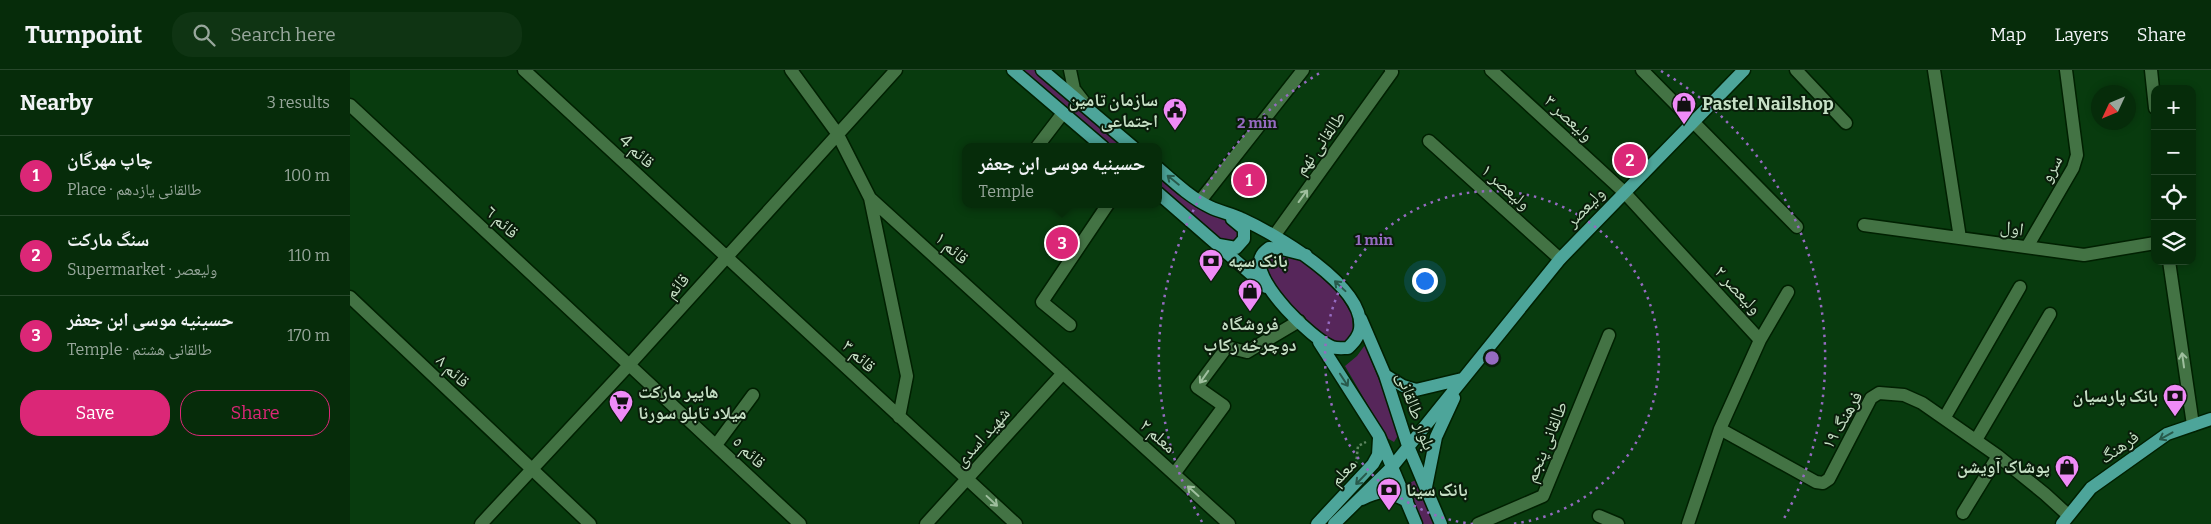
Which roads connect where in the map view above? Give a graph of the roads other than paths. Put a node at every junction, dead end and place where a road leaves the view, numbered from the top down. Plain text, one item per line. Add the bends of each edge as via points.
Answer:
1 (524, 70) edge
2 (791, 70) edge
3 (896, 70) edge
4 (1013, 70) edge
5 (1042, 70) edge
6 (1070, 70) edge
7 (1303, 70) edge
8 (1390, 70) edge
9 (1491, 70) edge
10 (1642, 70) edge
11 (1744, 70) edge
12 (1796, 70) edge
13 (1934, 70) edge
14 (2066, 70) edge
15 (2152, 70) edge
16 (2153, 85) edge
17 (350, 106) edge
18 (1091, 112) junction
19 (1063, 113) junction
20 (1693, 122) junction
21 (1846, 123) dead end
22 (837, 133) junction
23 (1430, 142) dead end
24 (1040, 143) edge
25 (1098, 143) edge
26 (1128, 143) edge
27 (1162, 171) edge
28 (1624, 192) junction
29 (1162, 196) edge
30 (870, 198) junction
31 (1200, 201) junction
32 (1105, 208) edge
33 (1225, 213) junction
34 (1864, 225) dead end
35 (1798, 227) dead end
36 (1274, 236) junction
37 (1960, 238) junction
38 (1219, 245) junction
39 (2151, 245) edge
40 (2027, 247) junction
41 (1306, 255) junction
42 (727, 257) junction
43 (1560, 259) junction
44 (2170, 265) edge
45 (2020, 287) dead end
46 (1271, 292) junction
47 (1788, 292) dead end
48 (350, 297) edge
49 (1357, 310) junction
50 (2050, 314) dead end
51 (1299, 321) junction
52 (1070, 325) dead end
53 (1609, 335) dead end
54 (1317, 339) junction
55 (1760, 340) junction
56 (629, 365) junction
57 (1063, 373) junction
58 (1385, 376) junction
59 (1462, 380) junction
60 (753, 395) dead end
61 (899, 417) junction
62 (1945, 417) junction
63 (2211, 419) edge
64 (2193, 425) junction
65 (1720, 429) junction
66 (1379, 436) junction
67 (1976, 440) junction
68 (716, 445) junction
69 (1408, 446) junction
70 (1998, 456) junction
71 (1392, 467) junction
72 (532, 470) junction
73 (1174, 474) junction
74 (968, 479) junction
75 (1426, 487) junction
76 (1407, 501) junction
77 (1353, 504) junction
78 (1962, 513) dead end
79 (1599, 516) dead end
80 (2065, 519) edge
81 (481, 524) edge
82 (590, 524) edge
83 (800, 524) edge
84 (926, 524) edge
85 (1016, 524) edge
86 (1229, 524) edge
87 (1317, 524) edge
88 (1334, 524) edge
89 (1416, 524) edge
90 (1441, 524) edge
91 (1478, 524) edge
92 (1618, 524) edge
93 (1688, 524) edge

1 - 42 street, قائم 4
2 - 22 street, قائم ١
3 - 22 street, قائم
4 - 19 main road
5 - 18 main road
6 - 18 street via 1074,89
7 - 31 street
36 -> 8 street, طالقانی نهم via 1392,72
9 - 28 street, ولیعصر ٣
10 - 20 street
11 - 20 main road, ولیعصر
12 - 21 street
13 - 37 street
14 - 40 street, سرو via 2077,156
15 - 16 street
17 - 56 street, قائم ٦
18 - 26 main road
19 - 24 street
19 - 25 main road
20 - 28 main road, ولیعصر
20 - 35 street
22 - 30 street, قائم ١
22 - 42 street, قائم
23 - 43 street, ولیعصر ١
31 -> 27 main road
28 - 43 main road, ولیعصر
28 - 55 street, ولیعصر ٢
29 - 38 main road
30 - 57 street, قائم ١
30 - 61 street via 907,376
31 - 33 main road
32 - 52 street via 1042,302
33 - 36 main road
33 - 38 main road via 1244,229 1244,239 1236,248
34 - 37 street, اول
36 - 41 main road
37 - 40 street, اول
38 - 46 main road
39 - 40 street, اول via 2084,255
41 - 46 main road via 1269,248 1263,253 1259,261
49 -> 41 main road, بلوار طالقانی via 1349,295
42 - 56 street, قائم
42 - 61 street, قائم ٣
43 - 59 main road, ولیعصر
64 -> 44 street
45 - 62 street
46 - 51 main road
47 - 55 street
48 - 72 street, قائم ٨
49 - 54 main road via 1360,328 1348,348 1334,348
49 - 58 main road, بلوار طالقانی
50 - 67 street
51 - 54 main road
51 -> 73 street via 1247,352 1227,347 1197,387 1224,406
53 - 91 street, طالقانی پنجم via 1543,496
54 -> 66 main road
55 - 65 street, ولیعصر ٢
56 - 68 street, قائم ٥
56 - 72 street, قائم
57 - 73 street, معلم ٢
57 - 74 street, شهید اسدی
58 - 59 main road via 1416,390
58 - 69 main road, بلوار طالقانی
59 - 69 main road, ولیعصر
59 - 75 main road via 1436,437
60 - 68 street
61 - 74 street, قائم ٣
62 - 65 street, فرهنگ ۱۹ via 1904,395 1879,393 1871,398 1829,479 1823,483
62 - 67 street, فرهنگ ۱۹
63 - 64 main road, فرهنگ
64 -> 80 main road, فرهنگ via 2167,434 2091,488
65 - 93 street, ولیعصر ٢
66 - 71 main road
66 -> 87 main road, معلم via 1378,456 1373,464
67 - 70 street, فرهنگ ۱۹
68 - 83 street, قائم ٥
69 - 71 main road, معلم
69 - 75 main road, بلوار طالقانی
70 - 78 street
70 - 80 street, فرهنگ ۱۹ via 2045,494
71 - 76 main road
71 - 77 main road, معلم
72 - 81 street, قائم
72 - 82 street, قائم ٨
86 -> 73 street, معلم ٢
74 - 84 street, شهید اسدی
74 -> 85 street, قائم ٣
75 - 90 main road, بلوار طالقانی
76 - 77 main road via 1387,492 1373,494
76 - 89 main road
77 - 88 main road, معلم
79 - 92 street

